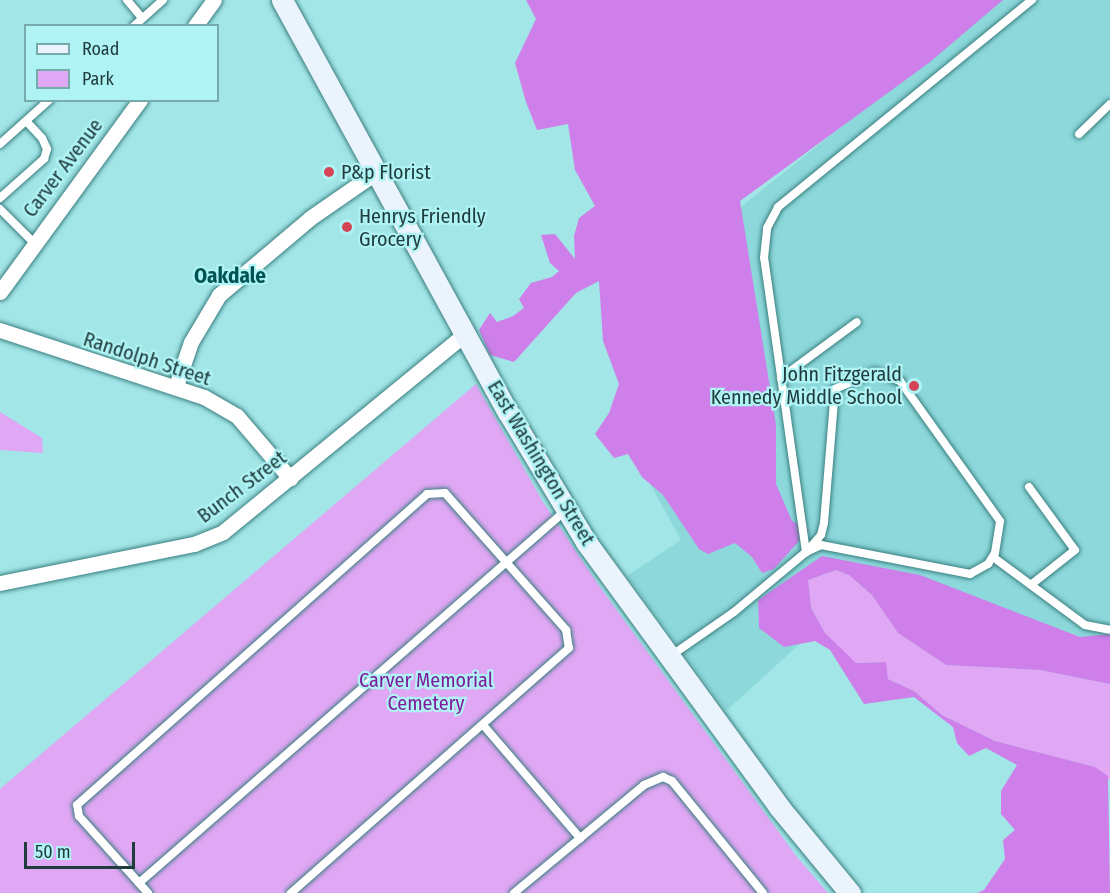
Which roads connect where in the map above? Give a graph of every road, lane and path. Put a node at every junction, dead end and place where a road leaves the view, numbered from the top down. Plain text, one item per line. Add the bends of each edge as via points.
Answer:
1 (127, 0) edge
2 (163, 0) edge
3 (214, 0) edge
4 (282, 0) edge
5 (1032, 0) edge
6 (142, 18) junction
7 (136, 24) edge
8 (196, 24) edge
9 (47, 102) edge
10 (139, 102) edge
11 (1110, 104) edge
12 (26, 121) junction
13 (1079, 134) dead end
14 (0, 144) edge
15 (378, 171) junction
16 (0, 198) edge
17 (0, 209) edge
18 (34, 243) junction
19 (0, 292) edge
20 (857, 322) dead end
21 (0, 330) edge
22 (466, 333) junction
23 (781, 378) junction
24 (176, 386) junction
25 (290, 478) junction
26 (1029, 487) dead end
27 (566, 510) junction
28 (806, 552) junction
29 (993, 557) junction
30 (507, 564) junction
31 (0, 583) edge
32 (1032, 584) junction
33 (1110, 630) edge
34 (671, 656) junction
35 (484, 726) junction
36 (580, 838) junction
37 (139, 883) junction
38 (148, 893) edge
39 (291, 893) edge
40 (514, 893) edge
41 (763, 893) edge
42 (850, 893) edge

1 - 6 lane
2 - 6 lane
3 - 8 street
4 - 15 main road, East Washington Street
5 - 23 lane via 778,207 767,228 764,258
6 - 7 lane
9 - 12 lane
10 - 18 street, Carver Avenue
11 - 13 lane
12 - 14 lane
12 - 16 lane via 42,138 47,149 44,159
15 - 22 main road, East Washington Street
15 - 24 street via 310,218 219,295 191,342
17 - 18 lane
18 - 19 street, Carver Avenue
20 - 23 lane
21 - 24 street, Randolph Street via 89,362
22 - 25 street, Bunch Street
22 - 27 main road, East Washington Street
23 - 28 lane
24 - 25 street, Randolph Street via 237,416
25 - 31 street, Bunch Street via 223,532 204,541
26 - 32 lane via 1075,550
27 - 30 lane
27 - 34 main road, East Washington Street
28 - 29 lane via 831,545 956,575 970,574
28 - 29 lane via 821,535 824,523 835,389 875,372 900,381 996,511 1001,531
28 - 34 lane via 734,612
29 - 32 lane
30 - 35 lane via 566,630 569,648
30 - 37 lane
30 - 37 lane via 451,496 427,494 77,805 79,816
32 - 33 lane via 1085,625
34 - 42 main road, East Washington Street via 779,807
35 - 36 lane
35 - 39 lane
36 - 40 lane
36 - 41 lane via 653,778 663,777 672,781
37 - 38 lane

